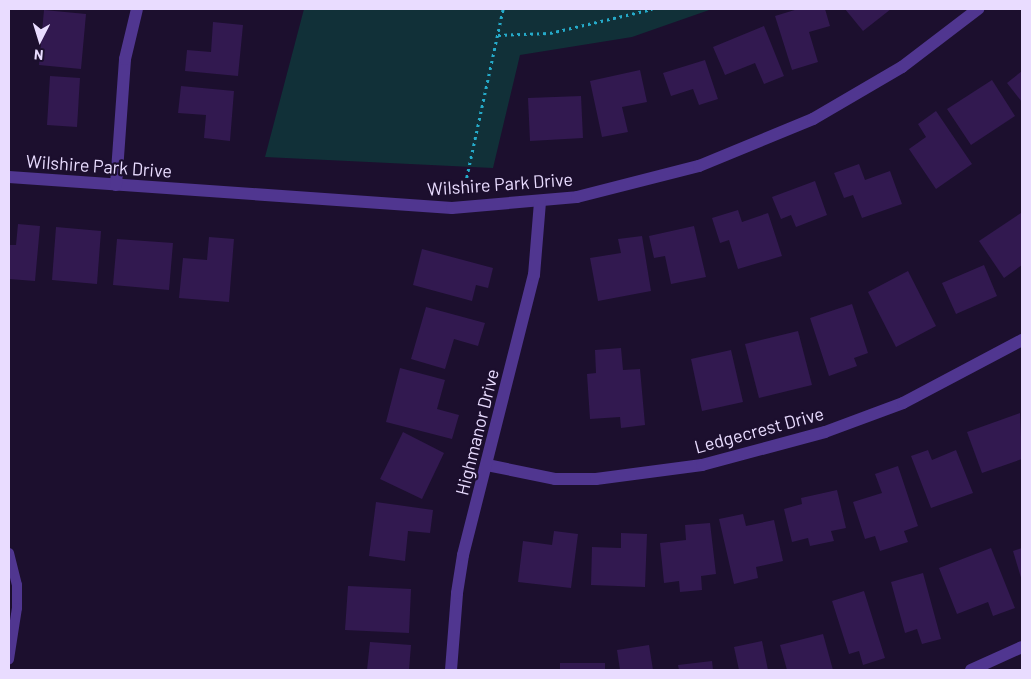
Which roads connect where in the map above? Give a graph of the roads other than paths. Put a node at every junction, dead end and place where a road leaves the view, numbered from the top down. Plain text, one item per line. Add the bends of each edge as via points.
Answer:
1 (137, 9) edge
2 (978, 9) edge
3 (9, 177) edge
4 (116, 185) junction
5 (540, 202) junction
6 (1022, 340) edge
7 (487, 465) junction
8 (9, 554) edge
9 (1022, 647) edge
10 (9, 659) edge
11 (451, 670) edge
12 (971, 670) edge

1 - 4 street via 125,59
2 - 5 street, Wilshire Park Drive via 902,67 844,103 752,146 631,186
3 - 4 street, Wilshire Park Drive
4 - 5 street, Wilshire Park Drive via 460,208
5 - 7 street, Highmanor Drive via 534,275
6 - 7 street, Ledgecrest Drive via 903,403 825,432 702,465 596,480 555,479
7 - 11 street, Highmanor Drive via 458,583
8 - 10 lane via 17,585
9 - 12 street

